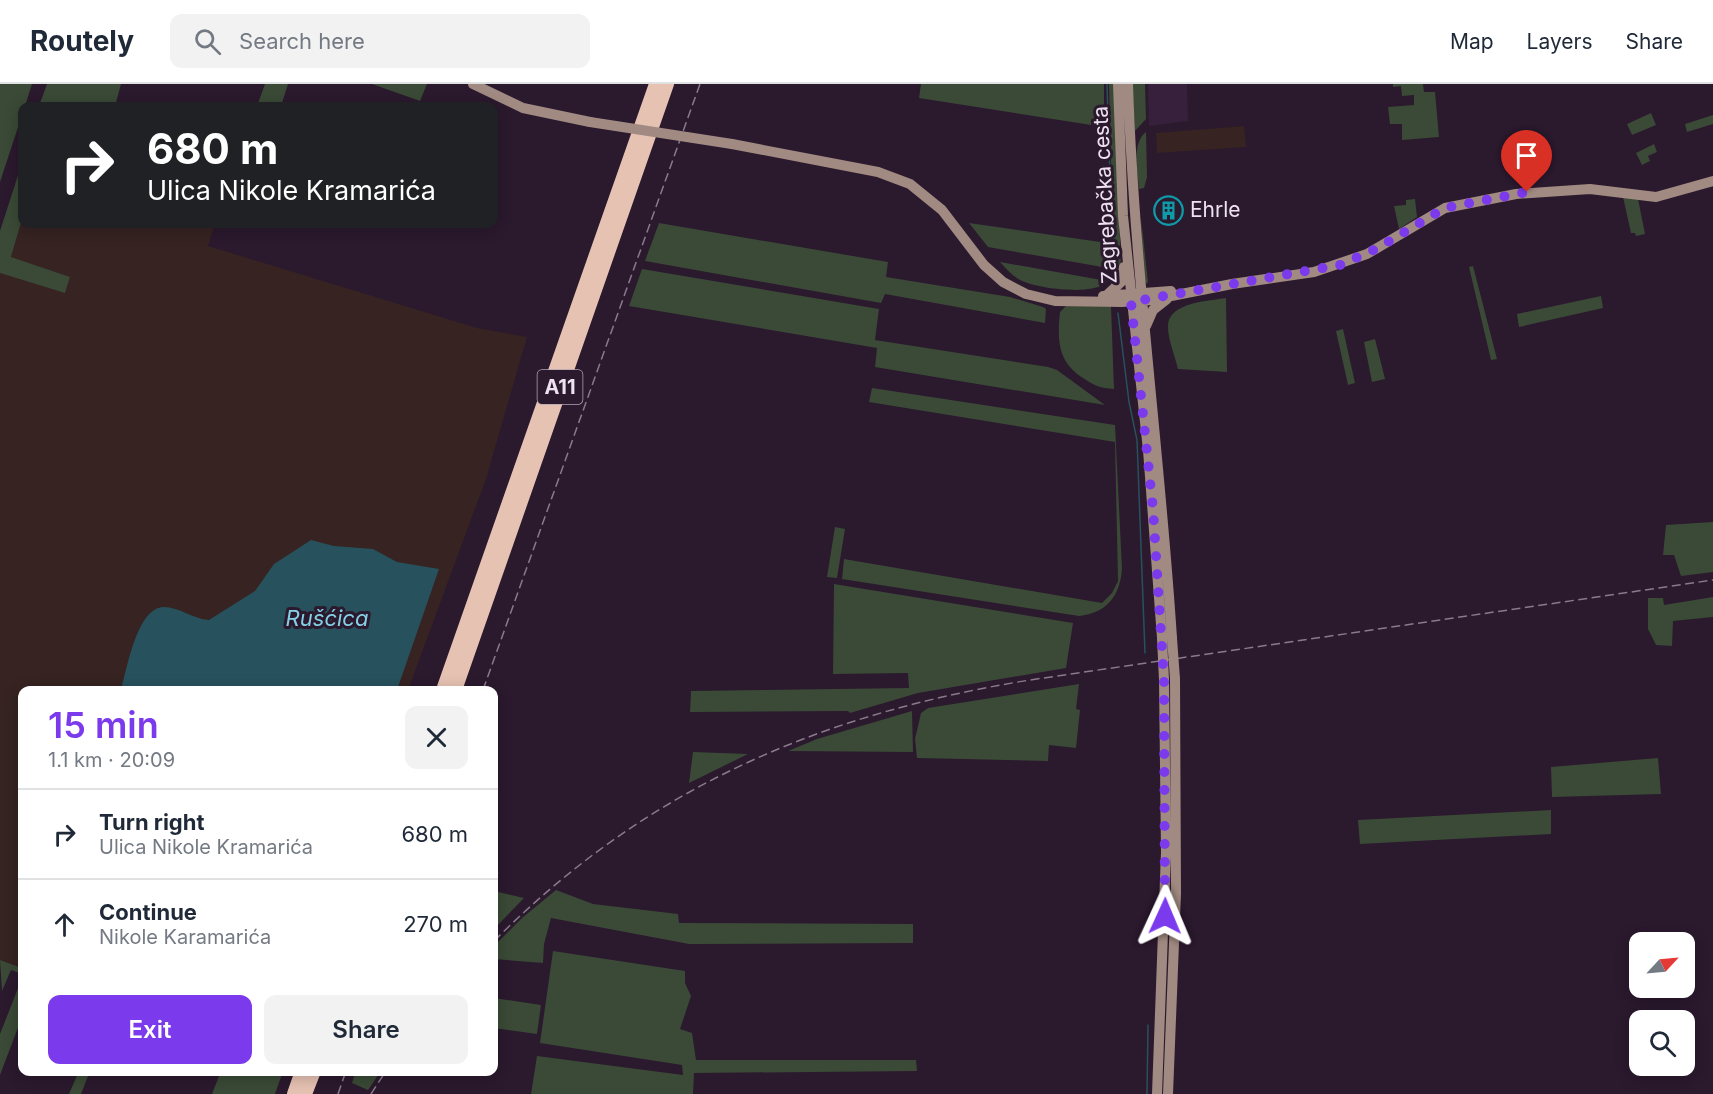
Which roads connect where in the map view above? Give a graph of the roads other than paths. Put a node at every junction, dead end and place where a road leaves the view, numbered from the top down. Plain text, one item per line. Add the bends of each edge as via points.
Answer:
1 (473, 84) edge
2 (656, 84) edge
3 (667, 84) edge
4 (1118, 84) edge
5 (1128, 84) edge
6 (1713, 181) edge
7 (1127, 261) junction
8 (1189, 291) junction
9 (1106, 296) junction
10 (1172, 296) junction
11 (1136, 297) junction
12 (1091, 300) junction
13 (1145, 329) junction
14 (1167, 638) junction
15 (1169, 679) junction
16 (444, 686) edge
17 (455, 686) edge
18 (300, 1076) edge
19 (312, 1076) edge
20 (1168, 1090) edge
21 (294, 1094) edge
22 (305, 1094) edge
23 (1157, 1094) edge

1 - 12 main road, bridge via 523,108 894,177 922,192 942,210 984,265 1003,282 1041,298
2 - 16 highway, A11
3 - 17 highway, A11
4 - 7 main road, Zagrebačka cesta
5 - 11 main road, Zagrebačka cesta
6 - 8 main road via 1662,196 1602,190 1527,192 1451,206 1367,254 1314,272
7 - 9 main road via 1121,282
7 - 11 main road, Zagrebačka cesta
8 - 10 main road
8 - 11 main road
9 - 11 main road
9 - 12 main road
10 - 11 main road
10 - 13 main road via 1153,310
11 - 12 main road
11 - 13 main road, Zagrebačka cesta
11 - 14 main road, Zagrebačka cesta
13 - 14 main road, Zagrebačka cesta via 1163,506
14 - 15 main road, Zagrebačka cesta, bridge
15 - 20 main road, Zagrebačka cesta via 1176,893
15 - 23 main road, Zagrebačka cesta
18 - 21 highway
19 - 22 highway

